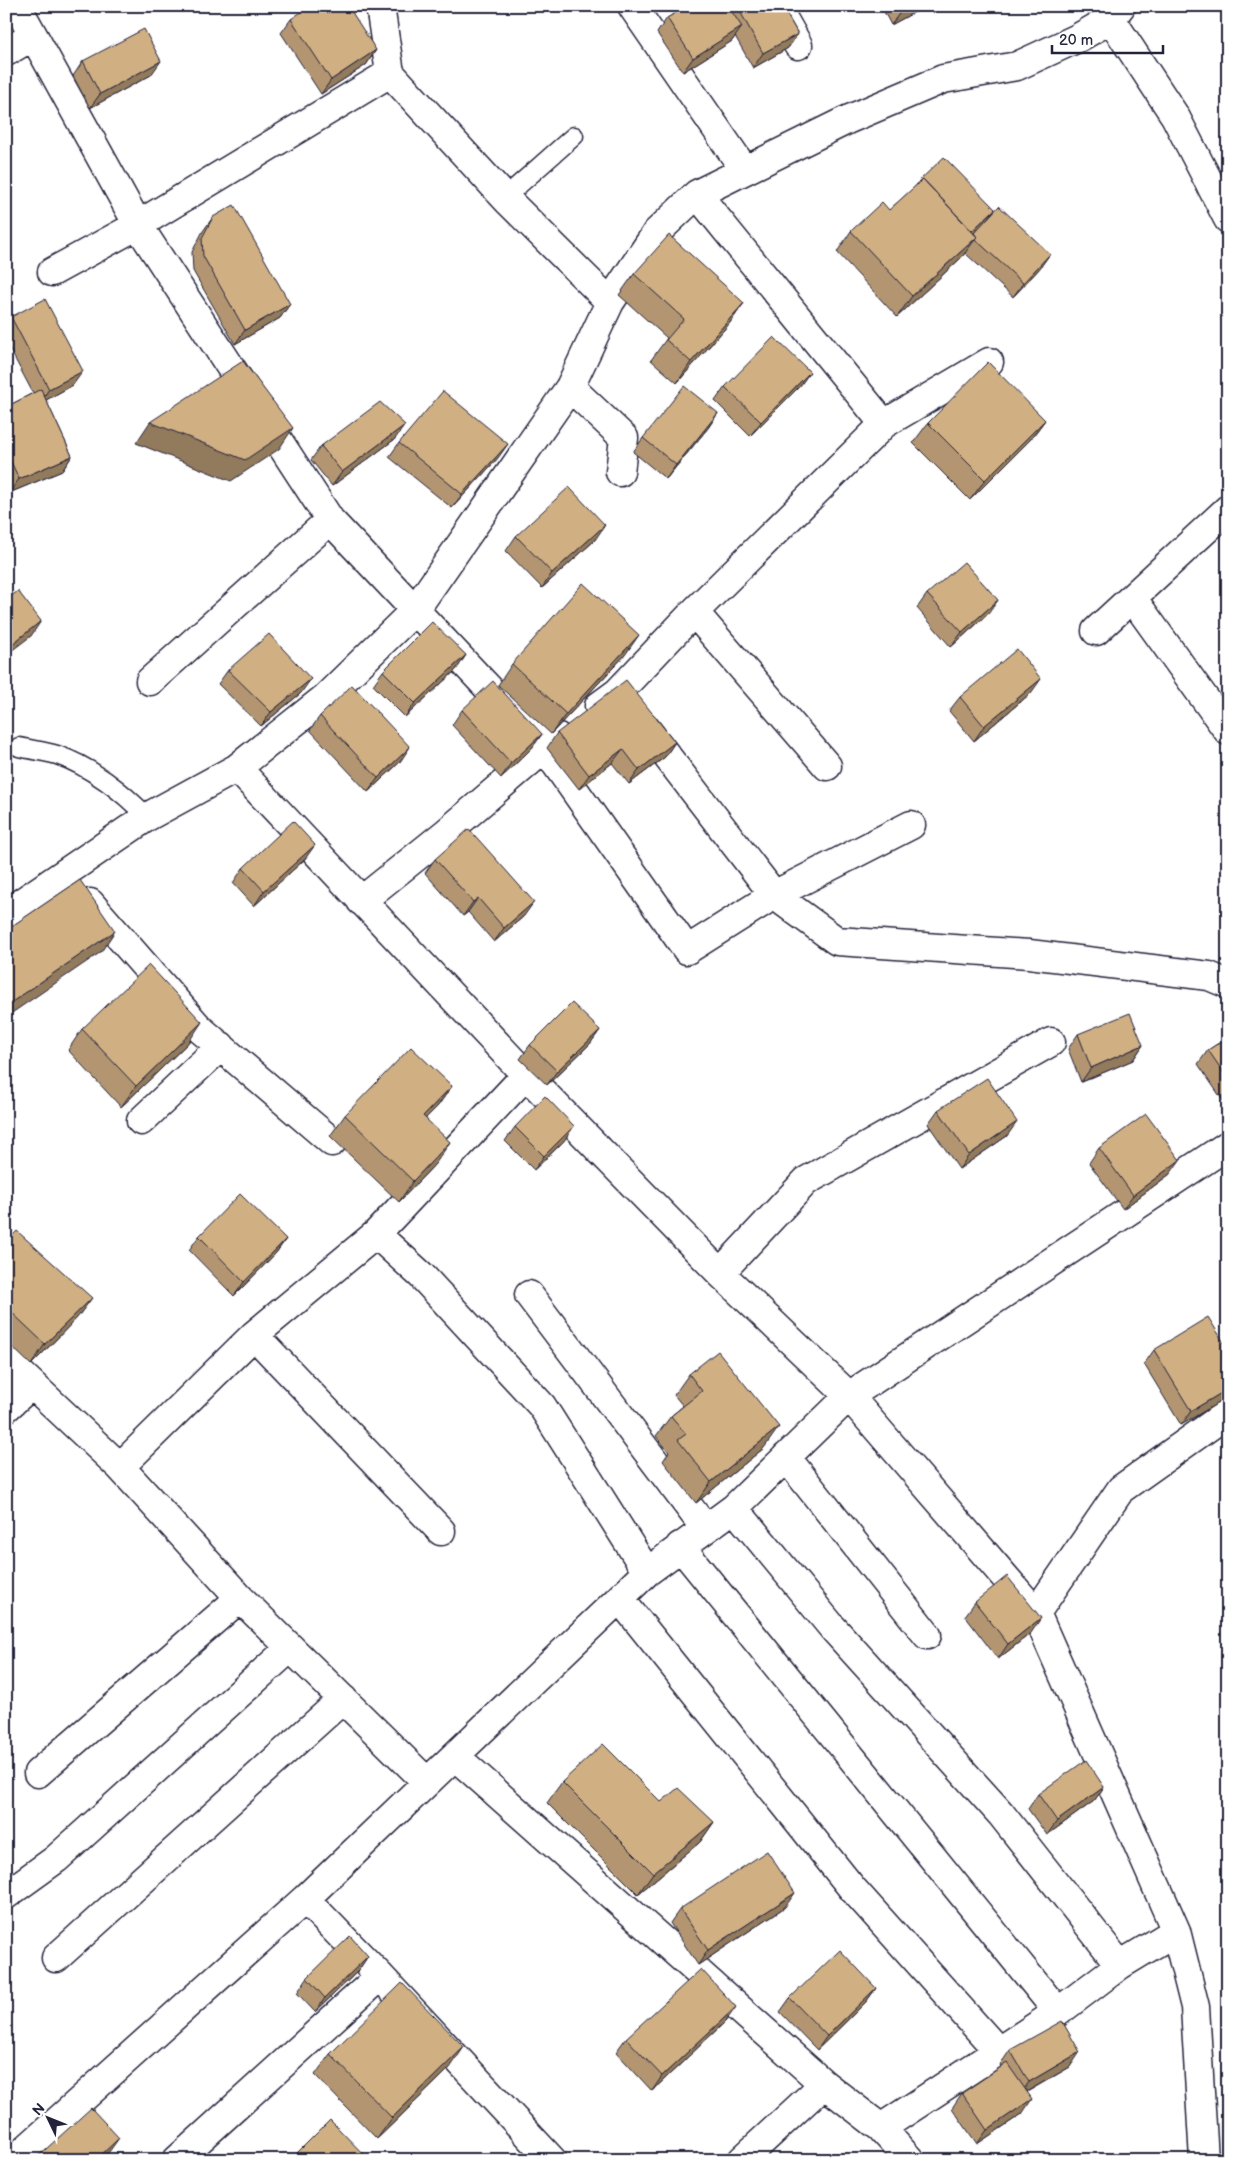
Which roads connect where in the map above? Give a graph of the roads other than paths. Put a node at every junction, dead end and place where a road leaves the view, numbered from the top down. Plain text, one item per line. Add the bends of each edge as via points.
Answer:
1 (16, 6) edge
2 (380, 6) edge
3 (632, 6) edge
4 (776, 6) edge
5 (1116, 13) edge
6 (33, 36) junction
7 (798, 45) edge
8 (6, 52) edge
9 (390, 73) junction
10 (574, 136) dead end
11 (744, 169) junction
12 (698, 194) junction
13 (504, 198) junction
14 (1228, 219) edge
15 (138, 225) junction
16 (52, 272) dead end
17 (610, 302) junction
18 (989, 362) edge
19 (570, 388) junction
20 (884, 424) junction
21 (620, 472) dead end
22 (1228, 509) edge
23 (330, 520) junction
24 (1133, 599) junction
25 (415, 610) junction
26 (694, 612) junction
27 (1096, 631) dead end
28 (150, 681) dead end
29 (618, 692) junction
30 (1228, 731) edge
31 (19, 747) dead end
32 (544, 747) junction
33 (827, 766) dead end
34 (237, 768) junction
35 (147, 817) junction
36 (911, 825) dead end
37 (65, 874) junction
38 (774, 895) junction
39 (361, 901) junction
40 (6, 913) edge
41 (1228, 984) edge
42 (1051, 1042) dead end
43 (221, 1046) junction
44 (526, 1075) junction
45 (140, 1121) dead end
46 (332, 1142) dead end
47 (1228, 1146) edge
48 (376, 1234) junction
49 (720, 1273) junction
50 (529, 1295) dead end
51 (254, 1335) junction
52 (6, 1360) edge
53 (30, 1385) junction
54 (849, 1396) junction
55 (6, 1408) edge
56 (1228, 1413) edge
57 (786, 1457) junction
58 (120, 1467) junction
59 (734, 1508) junction
60 (705, 1528) junction
61 (441, 1531) dead end
62 (680, 1546) junction
63 (647, 1572) junction
64 (240, 1598) junction
65 (620, 1599) junction
66 (1036, 1613) junction
67 (927, 1635) dead end
68 (290, 1648) junction
69 (343, 1699) junction
70 (456, 1757) junction
71 (38, 1772) dead end
72 (426, 1782) junction
73 (6, 1895) edge
74 (305, 1898) junction
75 (1176, 1931) junction
76 (56, 1958) dead end
77 (1120, 1965) junction
78 (380, 1976) junction
79 (1058, 2012) junction
80 (998, 2051) junction
81 (824, 2084) junction
82 (881, 2128) junction
83 (14, 2160) edge
84 (177, 2160) edge
85 (552, 2160) edge
86 (742, 2160) edge
87 (910, 2160) edge
88 (1204, 2160) edge

1 - 6 street
2 - 9 street
3 - 11 street
4 - 7 street
5 - 11 street via 1078,38 1017,66 943,79
5 - 14 street via 1175,116
6 - 8 street
6 - 15 street
9 - 13 street
9 - 15 street
10 - 13 lane
11 - 12 street
12 - 17 street via 657,232
12 - 20 street
13 - 17 street
15 - 16 street
15 - 23 street
17 - 19 street
18 - 20 street
19 - 21 street via 624,438
19 - 25 street
20 - 26 street
22 - 24 street
23 - 25 street
23 - 28 street
24 - 27 street
24 - 30 street
25 - 32 street
25 - 34 street via 325,698
26 - 29 street
26 - 33 street
29 - 32 street
29 - 38 street
31 - 35 lane via 58,755 104,779
32 - 38 street via 687,950
32 - 39 street via 447,832
34 - 35 street
34 - 39 street
35 - 37 street
36 - 38 street
37 - 40 street
37 - 43 street via 200,1029
38 - 41 street via 837,941 1030,954 1209,976
39 - 44 street
42 - 49 street via 806,1181
43 - 45 street
43 - 46 street
44 - 48 street
44 - 49 street
47 - 54 street
48 - 51 street
48 - 63 street via 421,1275 542,1406
49 - 54 street
50 - 60 street
51 - 58 street
51 - 61 street
52 - 53 street
53 - 55 street
53 - 58 street
54 - 57 street
54 - 66 street
56 - 66 street via 1121,1489
57 - 59 street
57 - 67 street
58 - 64 street
59 - 60 street
59 - 77 street via 832,1627 1001,1814
60 - 62 street
62 - 63 street
62 - 79 street
63 - 65 street
64 - 68 street
64 - 71 street
65 - 70 street
65 - 80 street via 852,1888
66 - 75 street
68 - 69 street
68 - 73 street via 56,1859
69 - 72 street
69 - 76 street
70 - 72 street
70 - 81 street
72 - 74 street
74 - 78 street
74 - 83 street
75 - 77 street
75 - 88 street via 1196,2007
77 - 79 street
78 - 84 street
78 - 85 street
79 - 80 street
80 - 82 street
81 - 82 street
81 - 86 street
82 - 87 street

